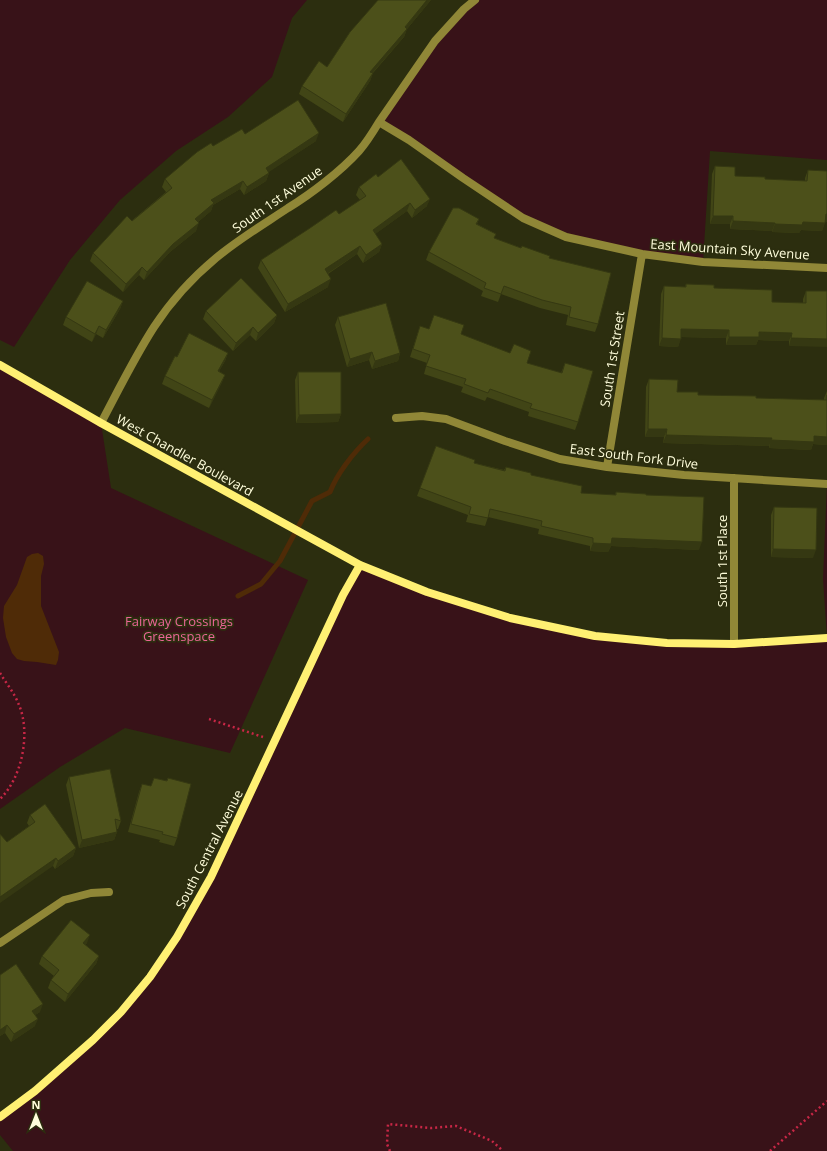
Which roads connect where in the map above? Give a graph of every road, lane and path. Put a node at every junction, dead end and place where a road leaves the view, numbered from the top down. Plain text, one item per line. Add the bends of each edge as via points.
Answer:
1 (475, 0) edge
2 (380, 122) junction
3 (642, 254) junction
4 (827, 268) edge
5 (0, 365) edge
6 (396, 418) dead end
7 (101, 422) junction
8 (607, 467) junction
9 (734, 478) junction
10 (827, 484) edge
11 (360, 565) junction
12 (827, 638) edge
13 (734, 644) junction
14 (0, 673) edge
15 (209, 719) dead end
16 (275, 741) junction
17 (0, 799) edge
18 (109, 892) dead end
19 (0, 943) edge
20 (827, 1101) edge
21 (0, 1117) edge
22 (390, 1151) edge
23 (504, 1151) edge
24 (770, 1151) edge

1 - 2 street, South 1st Avenue via 436,41
2 - 3 street, East Mountain Sky Avenue via 523,218 566,237
2 - 7 street, South 1st Avenue via 358,152 333,175 245,236 194,278 169,305 154,327
3 - 4 street, East Mountain Sky Avenue via 703,262
3 - 8 street, South 1st Street
5 - 7 main road, West Chandler Boulevard
6 - 8 street, East South Fork Drive via 422,416 446,419 560,459
7 - 11 main road, West Chandler Boulevard
8 - 9 street, East South Fork Drive
9 - 10 street, East South Fork Drive
9 - 13 street, South 1st Place
11 - 13 main road, West Chandler Boulevard via 427,592 517,620 596,636 667,643
11 - 16 main road, South Central Avenue via 343,595
12 - 13 main road, West Chandler Boulevard
14 - 17 path via 19,706 24,727 24,750 17,773
15 - 16 path
16 - 21 main road, South Central Avenue via 211,878 150,978 93,1040 35,1091
18 - 19 street via 91,892 64,900
20 - 24 path
22 - 23 path via 387,1144 388,1124 431,1128 456,1126 492,1141

